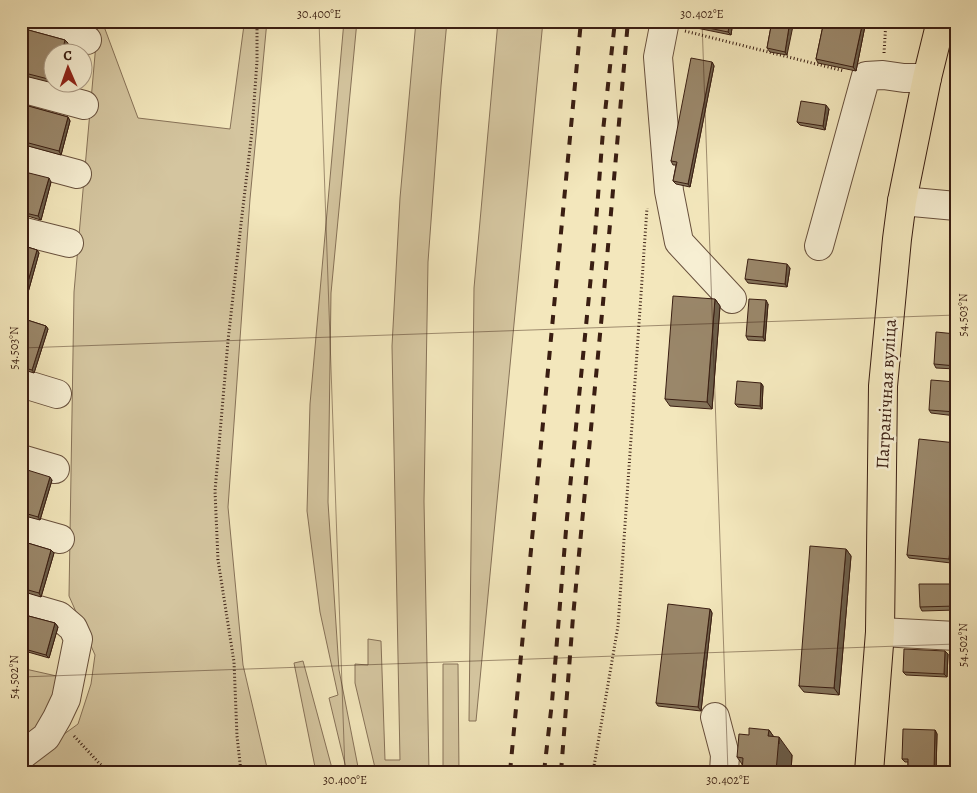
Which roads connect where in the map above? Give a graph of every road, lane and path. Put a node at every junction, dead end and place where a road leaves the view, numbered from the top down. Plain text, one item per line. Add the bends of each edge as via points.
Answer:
1 (257, 21) edge
2 (886, 21) edge
3 (941, 21) edge
4 (21, 22) edge
5 (673, 26) edge
6 (87, 40) dead end
7 (875, 76) junction
8 (927, 78) junction
9 (21, 88) edge
10 (84, 105) dead end
11 (21, 159) edge
12 (77, 174) dead end
13 (902, 201) junction
14 (956, 206) edge
15 (648, 207) dead end
16 (21, 231) edge
17 (69, 243) dead end
18 (819, 246) dead end
19 (732, 299) dead end
20 (21, 383) edge
21 (57, 394) dead end
22 (21, 459) edge
23 (56, 469) dead end
24 (21, 528) edge
25 (60, 539) dead end
26 (21, 605) edge
27 (880, 632) junction
28 (956, 636) edge
29 (715, 717) dead end
30 (56, 718) junction
31 (21, 756) edge
32 (111, 772) edge
33 (241, 772) edge
34 (593, 772) edge
35 (724, 772) edge
36 (869, 772) edge

1 - 33 path via 252,131 215,491 218,560 234,662
2 - 7 path
3 - 8 main road, Пагранічная вуліца
4 - 6 street
5 - 7 path
5 - 19 street via 658,57 669,191 679,242
7 - 8 street
7 - 18 street
8 - 13 main road, Пагранічная вуліца
9 - 10 street
11 - 12 street
13 - 14 street
13 - 27 main road, Пагранічная вуліца via 883,386
15 - 34 path via 618,626
16 - 17 street
20 - 21 street
22 - 23 street
24 - 25 street
26 - 30 street via 59,616 73,628 78,639 66,699
27 - 28 street
27 - 36 main road, Пагранічная вуліца
29 - 35 street via 725,755
30 - 31 street via 46,737
30 - 32 path via 71,728 74,737

